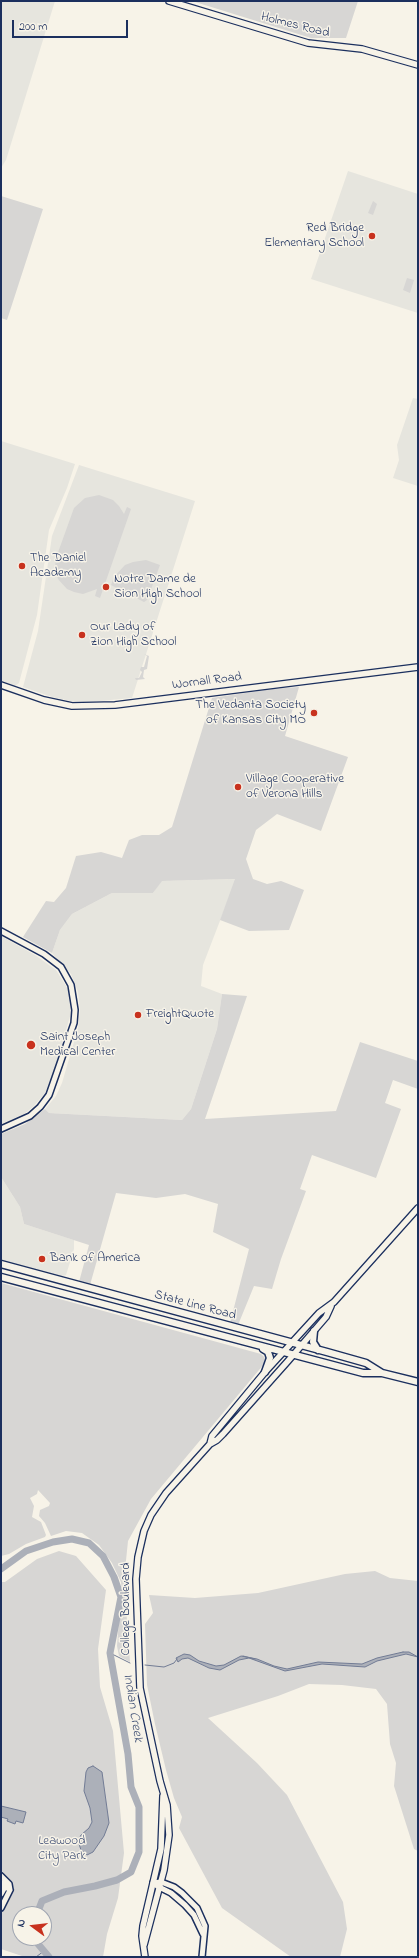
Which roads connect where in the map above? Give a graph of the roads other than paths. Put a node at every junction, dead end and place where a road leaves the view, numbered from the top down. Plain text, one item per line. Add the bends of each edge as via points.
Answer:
1 (169, 1) edge
2 (418, 65) edge
3 (418, 667) edge
4 (1, 686) edge
5 (1, 931) edge
6 (1, 1129) edge
7 (418, 1208) edge
8 (1, 1264) edge
9 (1, 1277) edge
10 (331, 1306) junction
11 (314, 1331) junction
12 (292, 1343) junction
13 (302, 1345) junction
14 (258, 1346) junction
15 (318, 1350) junction
16 (283, 1352) junction
17 (293, 1355) junction
18 (265, 1372) junction
19 (382, 1373) junction
20 (418, 1382) edge
21 (210, 1444) junction
22 (163, 1796) junction
23 (1, 1876) edge
24 (153, 1883) junction
25 (160, 1885) junction
26 (6, 1887) edge
27 (1, 1894) edge
28 (1, 1908) edge
29 (144, 1945) junction
30 (145, 1957) edge
31 (202, 1957) edge

1 - 2 main road, Holmes Road via 308,43 362,49
3 - 4 main road, Wornall Road via 114,705 72,706
5 - 6 street via 44,954 61,967 73,992 75,1017 56,1080 45,1102 30,1116
7 - 10 main road
8 - 12 main road, State Line Road
9 - 14 main road, State Line Road
10 - 11 main road, College Boulevard via 326,1317
10 - 12 main road, College Boulevard via 319,1313
11 - 13 main road, College Boulevard
11 - 15 main road via 313,1342
12 - 13 main road, State Line Road
12 - 16 main road, College Boulevard
13 - 15 main road, State Line Road
13 - 17 main road, College Boulevard
14 - 16 main road, State Line Road
14 - 18 main road via 270,1356
15 - 19 main road, State Line Road via 366,1363
16 - 17 main road, State Line Road
16 - 18 main road, College Boulevard
17 - 19 main road, State Line Road via 363,1373
17 - 21 main road, College Boulevard via 220,1437
18 - 21 main road, College Boulevard via 212,1436
19 - 20 main road, State Line Road
21 - 22 main road, College Boulevard via 166,1493 144,1531 138,1557 136,1602 140,1688
22 - 24 main road, College Boulevard via 162,1837
22 - 25 main road, College Boulevard via 167,1806 169,1835
23 - 26 street via 9,1884
24 - 25 street
24 - 29 main road, College Boulevard via 142,1938
25 - 29 main road, College Boulevard
25 - 31 street via 190,1910 203,1934
26 - 27 street
26 - 28 street
29 - 30 main road, College Boulevard

